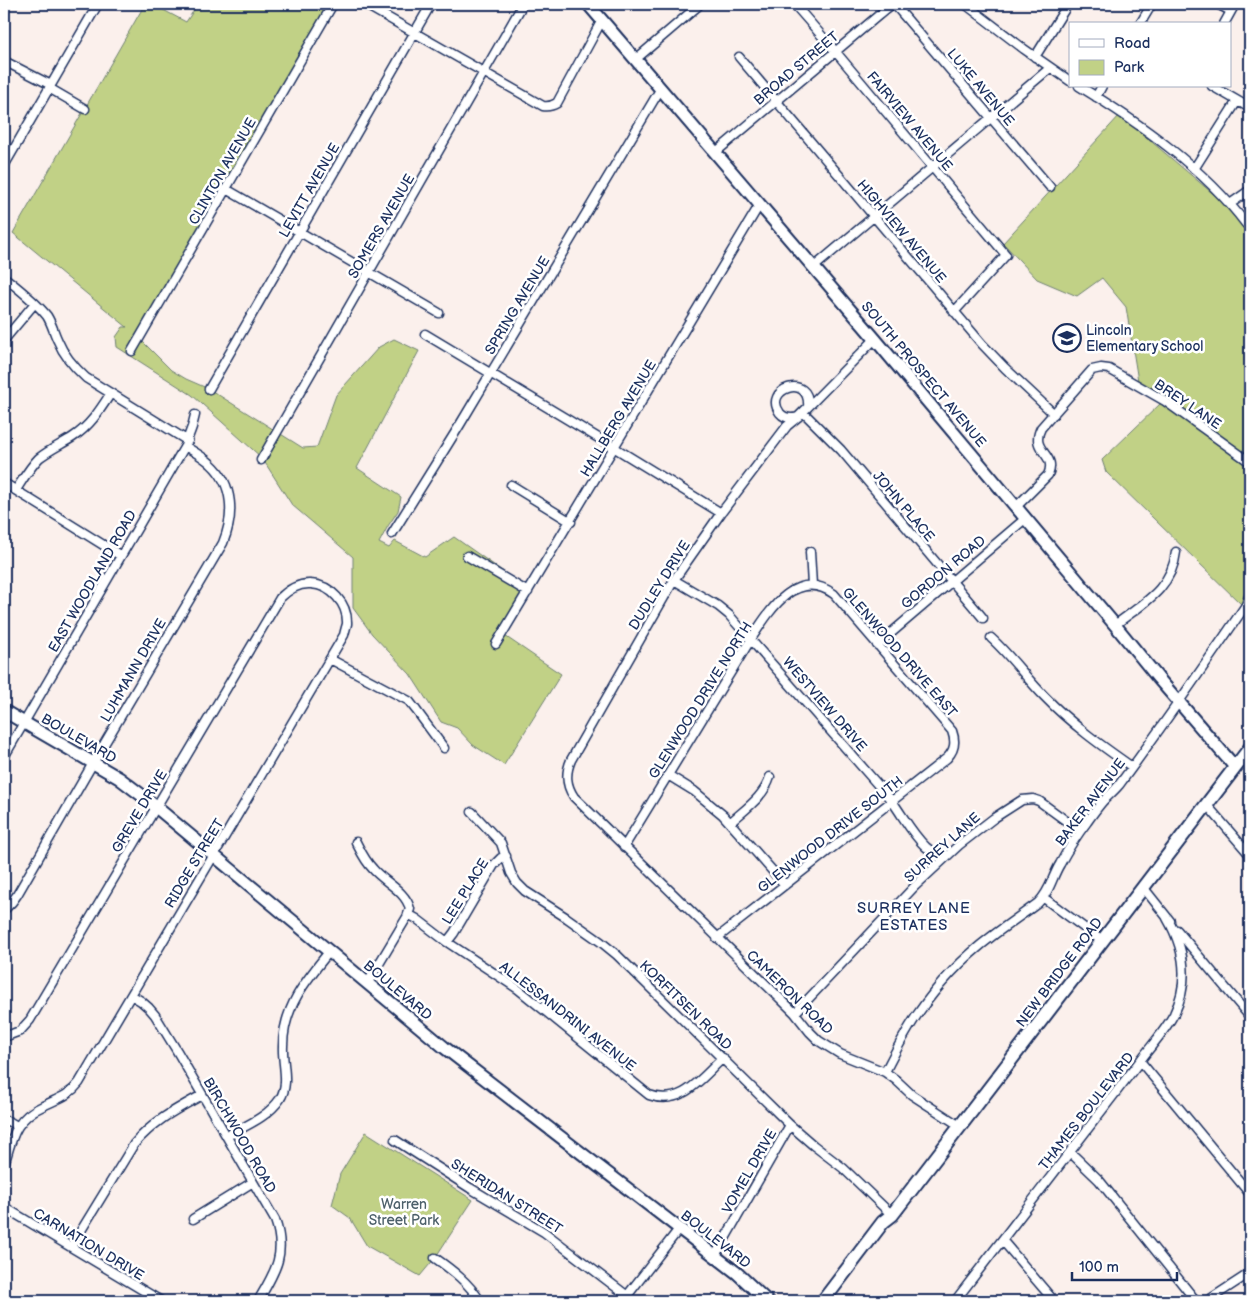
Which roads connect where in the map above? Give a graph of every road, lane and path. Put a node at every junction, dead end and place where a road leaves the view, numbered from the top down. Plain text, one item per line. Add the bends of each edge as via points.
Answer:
1 (98, 4) edge
2 (333, 4) edge
3 (364, 4) edge
4 (431, 4) edge
5 (523, 4) edge
6 (588, 4) edge
7 (794, 4) edge
8 (893, 4) edge
9 (965, 4) edge
10 (1068, 4) edge
11 (1152, 4) edge
12 (1217, 4) edge
13 (1235, 4) edge
14 (698, 6) dead end
15 (1231, 11) junction
16 (602, 20) junction
17 (1141, 22) edge
18 (1225, 22) edge
19 (415, 32) junction
20 (835, 51) junction
21 (739, 57) dead end
22 (1035, 57) junction
23 (636, 59) junction
24 (4, 61) edge
25 (1050, 68) junction
26 (484, 72) junction
27 (1069, 80) edge
28 (50, 87) junction
29 (661, 88) junction
30 (1082, 88) edge
31 (1101, 88) edge
32 (1216, 88) edge
33 (1096, 97) junction
34 (1237, 100) junction
35 (776, 101) junction
36 (1250, 108) edge
37 (85, 109) dead end
38 (991, 118) junction
39 (716, 152) junction
40 (4, 166) edge
41 (932, 167) junction
42 (1194, 169) junction
43 (1050, 187) dead end
44 (226, 189) junction
45 (1250, 190) edge
46 (760, 204) junction
47 (1230, 204) junction
48 (874, 217) junction
49 (1246, 224) dead end
50 (299, 232) junction
51 (814, 268) junction
52 (368, 272) junction
53 (4, 277) edge
54 (35, 303) junction
55 (954, 312) junction
56 (439, 313) dead end
57 (425, 334) dead end
58 (875, 339) junction
59 (4, 340) edge
60 (132, 351) dead end
61 (491, 373) junction
62 (209, 389) dead end
63 (111, 393) junction
64 (803, 412) junction
65 (1054, 414) junction
66 (195, 415) dead end
67 (187, 444) junction
68 (614, 448) junction
69 (260, 460) dead end
70 (1250, 462) edge
71 (4, 482) edge
72 (511, 485) dead end
73 (16, 490) junction
74 (1016, 507) junction
75 (721, 514) junction
76 (1026, 518) junction
77 (570, 522) junction
78 (392, 534) dead end
79 (810, 552) dead end
80 (1176, 552) dead end
81 (121, 556) junction
82 (467, 556) dead end
83 (674, 580) junction
84 (952, 581) junction
85 (812, 585) junction
86 (289, 590) joint
87 (528, 592) junction
88 (1250, 594) edge
89 (983, 618) dead end
90 (1115, 625) junction
91 (991, 638) dead end
92 (751, 639) junction
93 (496, 644) dead end
94 (877, 645) junction
95 (330, 659) junction
96 (1179, 702) junction
97 (4, 711) edge
98 (24, 722) junction
99 (954, 747) joint
100 (444, 748) dead end
101 (1250, 748) edge
102 (4, 757) edge
103 (93, 763) junction
104 (1132, 767) junction
105 (1235, 767) junction
106 (668, 775) junction
107 (770, 777) dead end
108 (567, 781) joint
109 (892, 801) junction
110 (1206, 804) junction
111 (156, 807) junction
112 (472, 812) dead end
113 (730, 823) junction
114 (1080, 832) junction
115 (356, 842) dead end
116 (624, 847) junction
117 (214, 855) junction
118 (1250, 855) edge
119 (506, 856) junction
120 (942, 859) junction
121 (785, 885) junction
122 (1143, 887) junction
123 (1044, 898) junction
124 (4, 910) edge
125 (408, 914) junction
126 (1167, 918) junction
127 (717, 938) junction
128 (447, 942) junction
129 (1102, 942) junction
130 (329, 952) junction
131 (367, 984) junction
132 (131, 995) junction
133 (795, 1013) junction
134 (1250, 1017) edge
135 (4, 1037) edge
136 (723, 1058) junction
137 (1140, 1061) junction
138 (885, 1072) junction
139 (202, 1095) junction
140 (4, 1120) edge
141 (790, 1125) junction
142 (17, 1126) junction
143 (960, 1126) junction
144 (227, 1136) junction
145 (395, 1140) dead end
146 (1070, 1152) junction
147 (4, 1165) edge
148 (253, 1182) junction
149 (1250, 1194) edge
150 (4, 1208) edge
151 (892, 1215) junction
152 (193, 1219) dead end
153 (679, 1229) junction
154 (1002, 1240) junction
155 (71, 1247) junction
156 (715, 1256) junction
157 (434, 1258) dead end
158 (1250, 1273) edge
159 (628, 1300) edge
160 (161, 1301) edge
161 (258, 1301) edge
162 (480, 1301) edge
163 (767, 1301) edge
164 (823, 1301) edge
165 (834, 1301) edge
166 (955, 1301) edge
167 (1054, 1301) edge
168 (1196, 1301) edge
169 (1207, 1301) edge

1 - 28 street
2 - 44 street, CLINTON AVENUE
3 - 19 street
4 - 19 street, LEVITT AVENUE
5 - 26 street, SOMERS AVENUE
6 - 16 street, SOUTH PROSPECT AVENUE
7 - 20 street, FAIRVIEW AVENUE
8 - 20 street, BROAD STREET
8 - 38 street, LUKE AVENUE
9 - 22 street
10 - 22 street
11 - 17 street
12 - 15 street
13 - 15 street
14 - 23 street
15 - 18 street
16 - 23 street, SOUTH PROSPECT AVENUE
16 - 26 street via 557,103 551,106 542,106
19 - 26 street
19 - 50 street, LEVITT AVENUE
20 - 35 street, BROAD STREET
20 - 41 street, FAIRVIEW AVENUE
21 - 35 street, HIGHVIEW AVENUE
22 - 25 street
23 - 29 street, SOUTH PROSPECT AVENUE
24 - 28 street
25 - 27 street
25 - 38 street
26 - 52 street, SOMERS AVENUE
28 - 37 street
28 - 40 street
29 - 39 street, SOUTH PROSPECT AVENUE
29 - 61 street, SPRING AVENUE
30 - 33 street
31 - 33 street
32 - 34 street
33 - 42 street via 1132,120
34 - 36 street
34 - 42 street
35 - 39 street, BROAD STREET
35 - 48 street, HIGHVIEW AVENUE
38 - 41 street
38 - 43 street, LUKE AVENUE
39 - 46 street, SOUTH PROSPECT AVENUE
41 - 48 street
41 - 55 street, FAIRVIEW AVENUE via 1006,254
42 - 47 street
44 - 50 street
44 - 60 street, CLINTON AVENUE
45 - 47 street
46 - 51 street, SOUTH PROSPECT AVENUE
46 - 68 street, HALLBERG AVENUE
47 - 49 street
48 - 51 street
48 - 55 street, HIGHVIEW AVENUE
50 - 52 street
50 - 62 street, LEVITT AVENUE
51 - 58 street, SOUTH PROSPECT AVENUE
52 - 56 street
52 - 69 street, SOMERS AVENUE
53 - 54 street, LUHMANN DRIVE
54 - 59 street
54 - 63 street, LUHMANN DRIVE via 52,324 70,362 86,378
55 - 65 street, HIGHVIEW AVENUE via 1005,368
57 - 61 street
58 - 64 street, DUDLEY DRIVE
58 - 74 street, SOUTH PROSPECT AVENUE
61 - 68 street
61 - 78 street, SPRING AVENUE
63 - 67 street, LUHMANN DRIVE
63 - 73 street via 89,423 33,465
64 - 75 street, DUDLEY DRIVE via 787,426
64 - 84 street, JOHN PLACE via 840,450
65 - 70 street, BREY LANE via 1092,370 1109,369 1165,401
65 - 74 street via 1038,434 1039,446 1050,460 1050,470
66 - 67 street, EAST WOODLAND ROAD
67 - 81 street, EAST WOODLAND ROAD
67 - 103 street, LUHMANN DRIVE via 211,463 227,486 231,509 228,531
68 - 75 street
68 - 77 street, HALLBERG AVENUE
71 - 73 street
72 - 77 street
73 - 81 street
74 - 76 street, SOUTH PROSPECT AVENUE
75 - 83 street, DUDLEY DRIVE
76 - 84 street, GORDON ROAD
76 - 90 street, SOUTH PROSPECT AVENUE
77 - 87 street, HALLBERG AVENUE
79 - 85 street
80 - 90 street via 1173,568 1163,586
81 - 98 street, EAST WOODLAND ROAD
82 - 87 street
83 - 92 street, WESTVIEW DRIVE via 718,606
83 - 108 street, DUDLEY DRIVE via 571,760
84 - 89 street, JOHN PLACE
84 - 94 street, GORDON ROAD
85 - 92 street, GLENWOOD DRIVE NORTH via 796,587 784,596
85 - 94 street, GLENWOOD DRIVE EAST via 834,594
86 - 95 street, RIDGE STREET via 310,584 326,588 340,600 347,624
86 - 111 street, GREVE DRIVE via 280,598
87 - 93 street, HALLBERG AVENUE
88 - 96 street, BAKER AVENUE via 1246,606
90 - 96 street, SOUTH PROSPECT AVENUE
91 - 104 street via 1044,697
92 - 106 street, GLENWOOD DRIVE NORTH
92 - 109 street, WESTVIEW DRIVE
94 - 99 street, GLENWOOD DRIVE EAST via 952,731
95 - 100 street via 409,701
95 - 117 street, RIDGE STREET
96 - 104 street, BAKER AVENUE
96 - 105 street, SOUTH PROSPECT AVENUE
97 - 98 street, BOULEVARD
98 - 102 street, EAST WOODLAND ROAD
98 - 103 street, BOULEVARD
99 - 109 street, GLENWOOD DRIVE SOUTH via 947,758
101 - 105 main road, NEW BRIDGE ROAD
103 - 111 street, BOULEVARD
103 - 124 street, LUHMANN DRIVE via 17,895
104 - 114 street, BAKER AVENUE
105 - 110 main road, NEW BRIDGE ROAD
106 - 113 street via 702,797
106 - 116 street, GLENWOOD DRIVE NORTH
107 - 113 street via 761,795
108 - 116 street, CAMERON ROAD via 574,797
109 - 120 street, WESTVIEW DRIVE via 916,836
109 - 121 street, GLENWOOD DRIVE SOUTH
110 - 118 street
110 - 122 main road, NEW BRIDGE ROAD
111 - 117 street, BOULEVARD
111 - 135 street, GREVE DRIVE via 30,1020 20,1031
112 - 119 street, KORFITSEN ROAD via 501,843
113 - 121 street
114 - 120 street, SURREY LANE via 1039,801 1028,798 994,818
114 - 123 street, BAKER AVENUE via 1059,865
115 - 125 street via 368,863 406,898 410,909
116 - 127 street, CAMERON ROAD
117 - 130 street, BOULEVARD
117 - 132 street, RIDGE STREET
119 - 128 street, LEE PLACE via 494,865
119 - 136 street, KORFITSEN ROAD via 511,873 521,887 617,955
120 - 133 street, SURREY LANE
121 - 127 street, GLENWOOD DRIVE SOUTH
122 - 126 street
122 - 129 main road, NEW BRIDGE ROAD
123 - 129 street
123 - 138 street, BAKER AVENUE via 990,938 944,981 902,1038
125 - 128 street, ALLESSANDRINI AVENUE
125 - 131 street
126 - 134 street
126 - 137 street, THAMES BOULEVARD via 1177,936 1182,955 1182,989 1168,1024
127 - 133 street, CAMERON ROAD
128 - 136 street, ALLESSANDRINI AVENUE via 518,989 656,1097 686,1092
129 - 143 main road, NEW BRIDGE ROAD
130 - 131 street, BOULEVARD
130 - 144 street via 301,986 286,1019 282,1046 286,1076 281,1098 267,1113
131 - 153 street, BOULEVARD
132 - 139 street, BIRCHWOOD ROAD via 141,1000 155,1015
132 - 142 street, RIDGE STREET via 74,1090 34,1111
133 - 138 street, CAMERON ROAD via 810,1032 840,1054
136 - 141 street, KORFITSEN ROAD
137 - 146 street, THAMES BOULEVARD
137 - 149 street
138 - 143 street, CAMERON ROAD via 912,1096
139 - 144 street, BIRCHWOOD ROAD
139 - 155 street via 158,1121 134,1144
140 - 142 street
141 - 151 street, KORFITSEN ROAD via 843,1168
141 - 156 street, VOMEL DRIVE
142 - 147 street
143 - 151 main road, NEW BRIDGE ROAD
144 - 148 street, BIRCHWOOD ROAD
145 - 159 street, SHERIDAN STREET via 544,1232
146 - 154 street, THAMES BOULEVARD
146 - 168 street via 1099,1180
148 - 152 street
148 - 161 street, BIRCHWOOD ROAD via 275,1220 281,1245 277,1268
150 - 155 street, CARNATION DRIVE
151 - 164 main road, NEW BRIDGE ROAD via 883,1222
151 - 165 main road, NEW BRIDGE ROAD
153 - 156 street, BOULEVARD
153 - 159 street
154 - 166 street, THAMES BOULEVARD
154 - 167 street
155 - 160 street, CARNATION DRIVE
156 - 163 street, BOULEVARD
157 - 162 street via 457,1274
158 - 169 street

